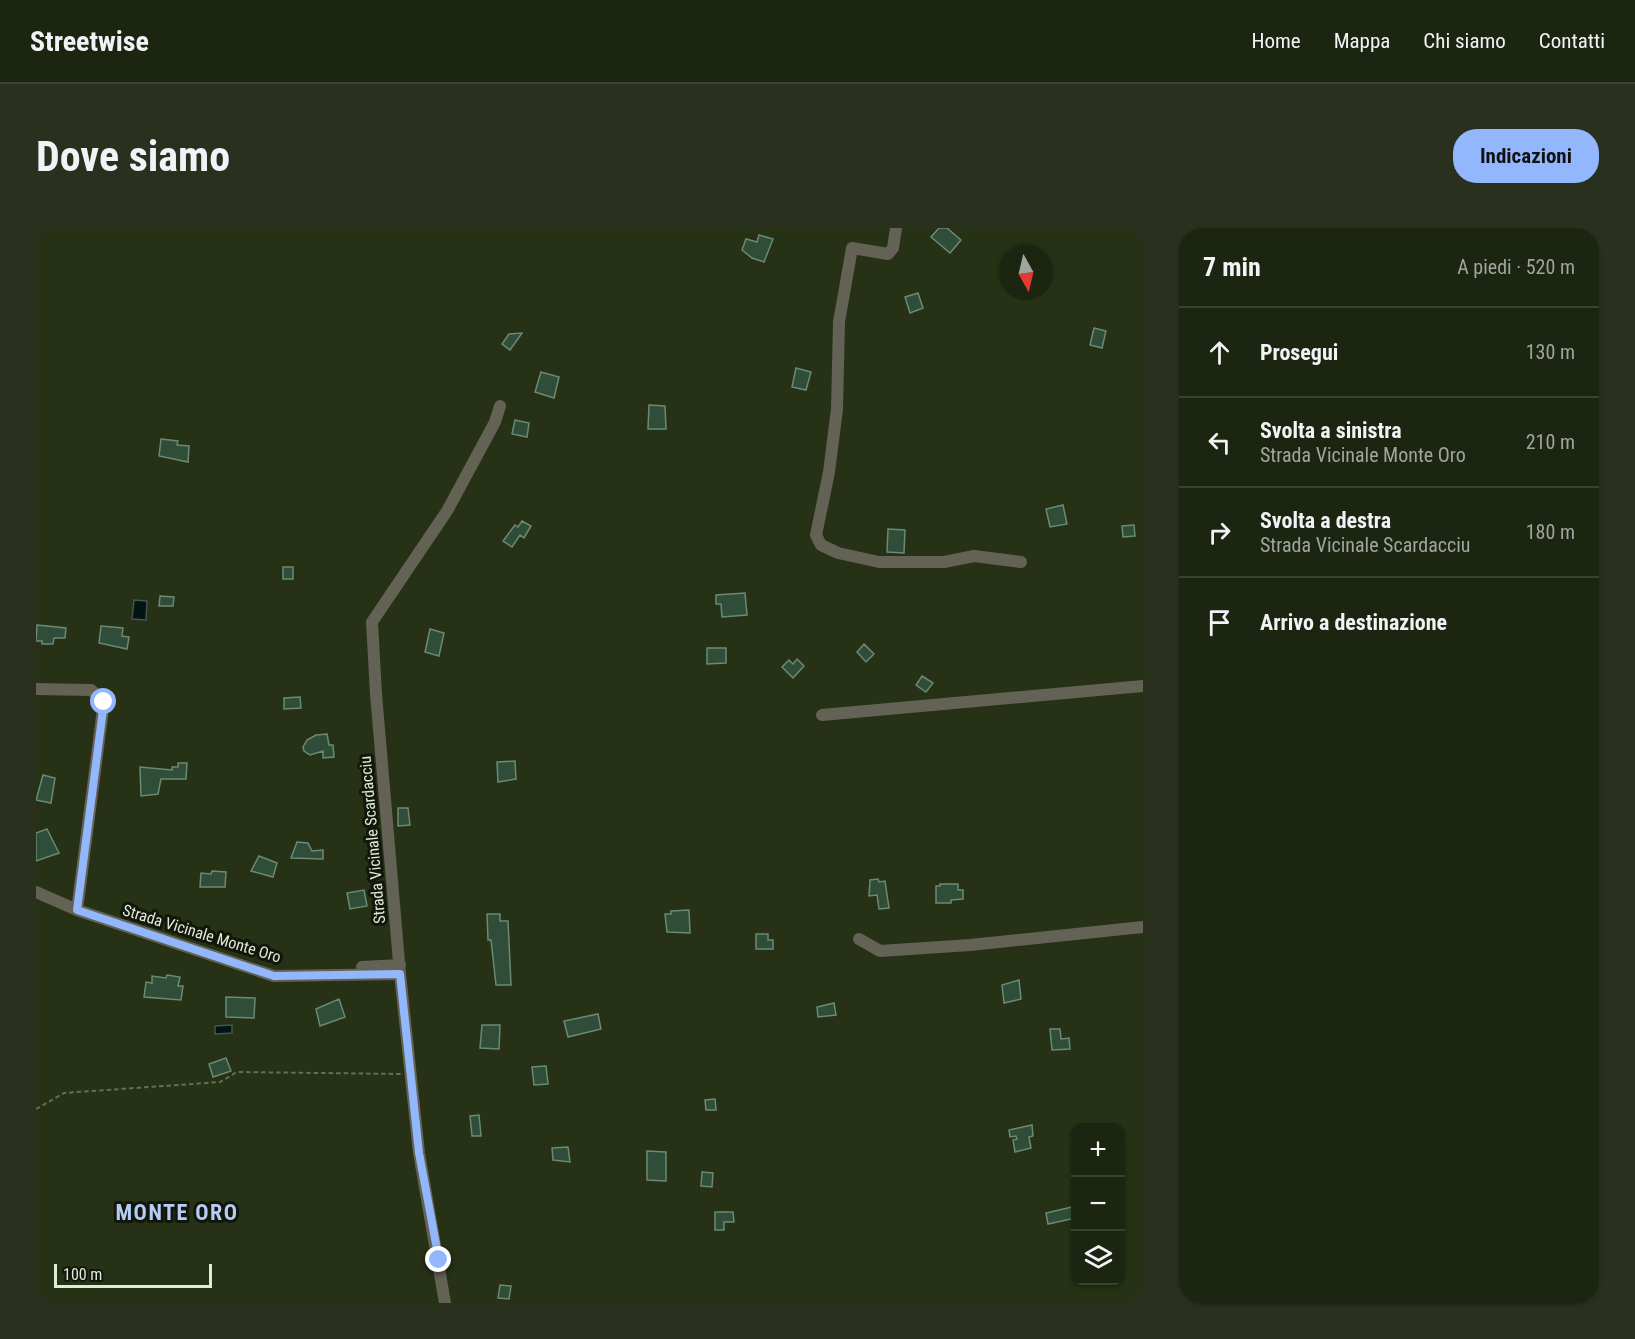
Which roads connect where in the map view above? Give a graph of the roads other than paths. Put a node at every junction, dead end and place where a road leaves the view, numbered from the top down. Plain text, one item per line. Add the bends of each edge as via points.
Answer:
1 (897, 228) edge
2 (500, 406) dead end
3 (1022, 562) dead end
4 (1143, 686) edge
5 (36, 689) edge
6 (822, 715) dead end
7 (36, 886) edge
8 (36, 892) edge
9 (77, 906) junction
10 (1143, 927) edge
11 (859, 939) dead end
12 (400, 969) junction
13 (445, 1303) edge

1 - 3 street via 888,254 852,248 839,322 837,409 816,536 821,545 838,553 879,562 944,562 974,556
2 - 12 street, Strada Vicinale Scardacciu via 447,511 372,622
4 - 6 street
5 - 9 street via 91,690 104,702
7 - 9 street, Strada Vicinale Monte Oro
8 - 9 street, Strada Vicinale Monte Oro
9 - 12 street, Strada Vicinale Monte Oro via 274,976
10 - 11 street via 880,951
12 - 13 street, Strada Vicinale Scardacciu via 419,1153

